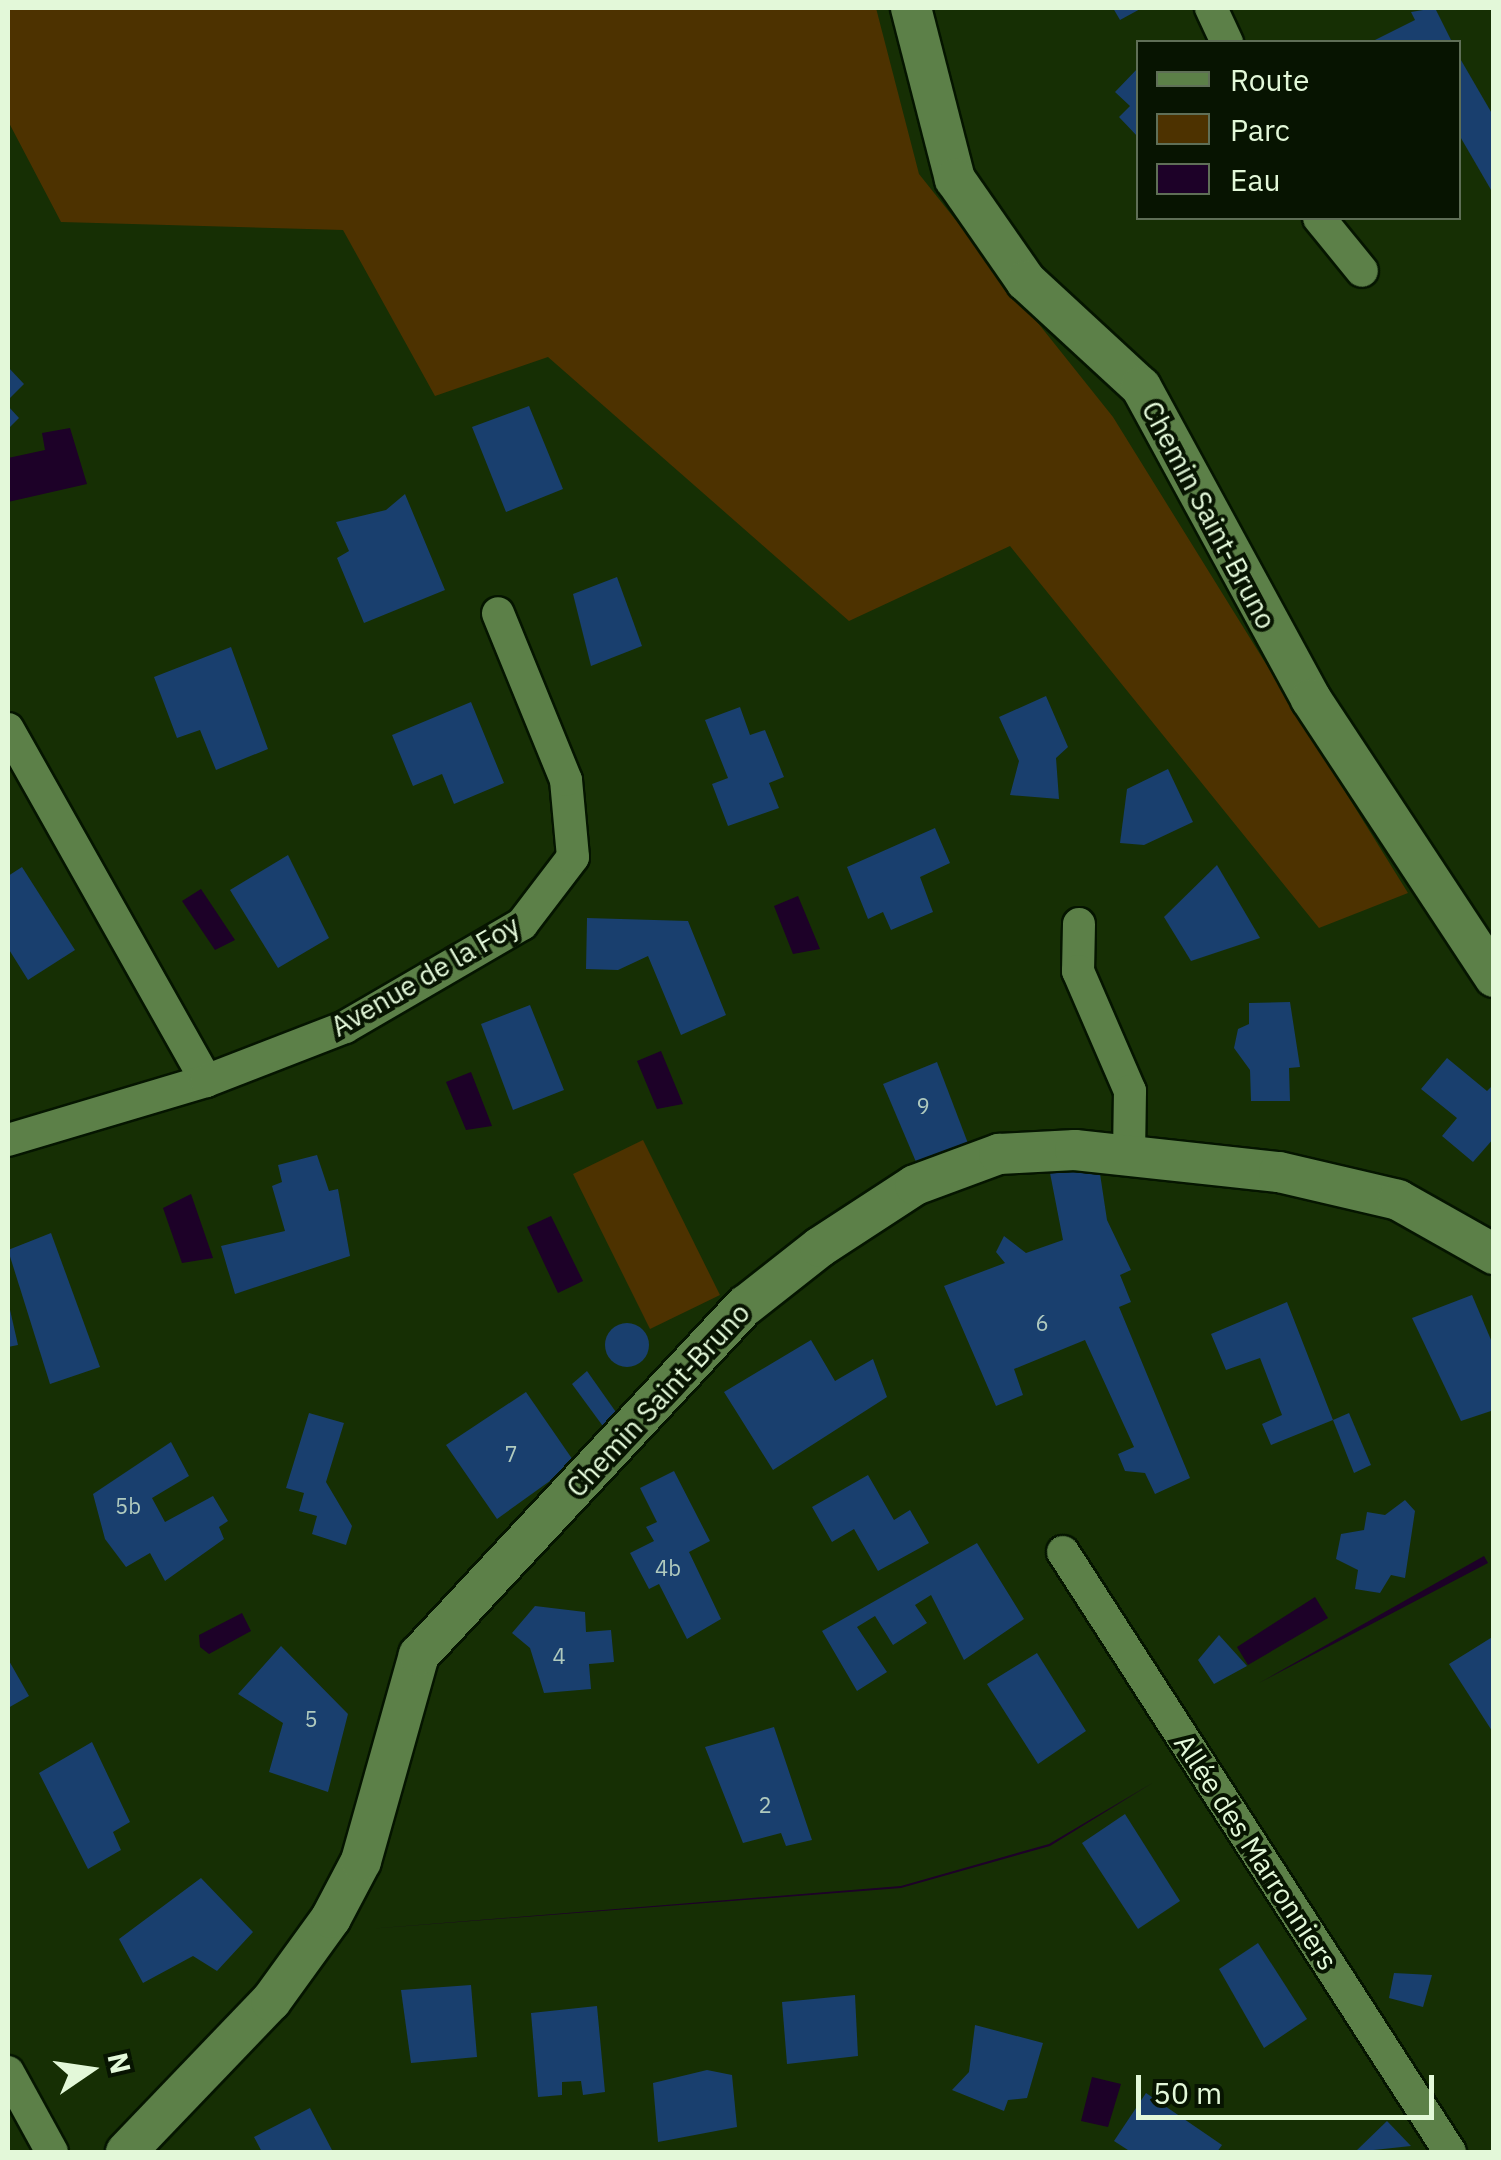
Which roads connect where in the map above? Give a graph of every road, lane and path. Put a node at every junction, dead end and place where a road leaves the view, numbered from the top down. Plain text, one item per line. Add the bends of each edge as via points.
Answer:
1 (911, 8) edge
2 (1211, 8) edge
3 (1226, 40) edge
4 (1321, 220) edge
5 (1362, 271) dead end
6 (498, 614) dead end
7 (8, 729) edge
8 (1078, 924) dead end
9 (1494, 977) edge
10 (206, 1082) junction
11 (8, 1140) edge
12 (1129, 1154) junction
13 (1494, 1254) edge
14 (1063, 1552) dead end
15 (8, 2072) edge
16 (52, 2152) edge
17 (126, 2152) edge
18 (1450, 2152) edge

1 - 9 street, Chemin Saint-Bruno via 955,180 1026,281 1141,387 1301,683
2 - 3 street
4 - 5 street
6 - 10 street, Avenue de la Foy via 566,780 573,857 522,924 345,1027
7 - 10 street
8 - 12 street via 1078,971 1130,1091
10 - 11 street, Avenue de la Foy
12 - 13 street, Chemin Saint-Bruno via 1278,1172 1398,1200
12 - 17 street, Chemin Saint-Bruno via 999,1154 915,1185 745,1306 420,1656 361,1861 331,1918 271,2001
14 - 18 street, Allée des Marronniers
15 - 16 street

